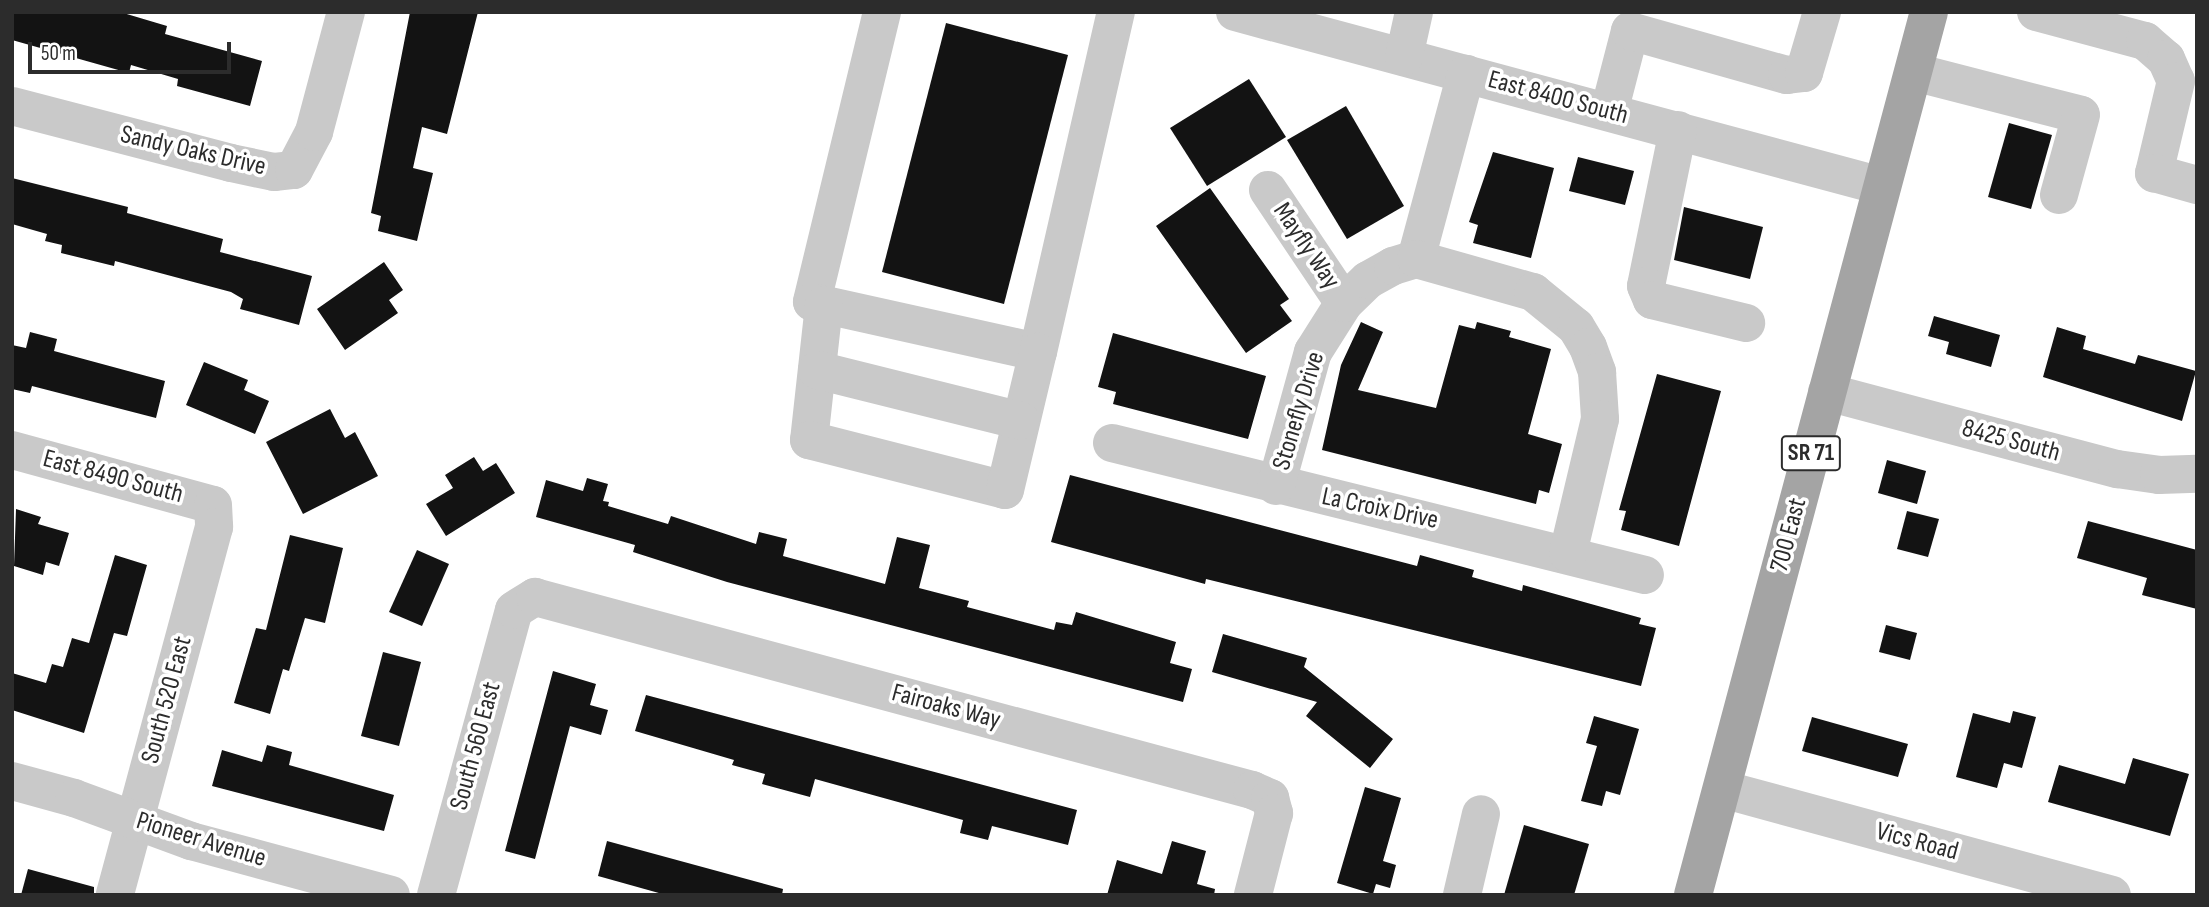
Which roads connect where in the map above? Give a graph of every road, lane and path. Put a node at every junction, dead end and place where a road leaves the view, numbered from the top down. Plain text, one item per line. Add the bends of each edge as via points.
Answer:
1 (346, 12) edge
2 (882, 12) edge
3 (1116, 12) edge
4 (1235, 12) edge
5 (1414, 12) edge
6 (1822, 12) edge
7 (1929, 12) edge
8 (2036, 12) edge
9 (1404, 57) junction
10 (1914, 72) junction
11 (1466, 74) junction
12 (12, 106) edge
13 (1609, 112) junction
14 (1678, 130) junction
15 (2197, 185) edge
16 (1881, 186) junction
17 (1268, 190) dead end
18 (2059, 195) dead end
19 (1416, 260) junction
20 (1344, 303) junction
21 (824, 305) junction
22 (1746, 323) dead end
23 (1038, 352) junction
24 (817, 370) junction
25 (1827, 392) junction
26 (1021, 421) junction
27 (1112, 443) dead end
28 (12, 450) edge
29 (2197, 474) edge
30 (1276, 486) junction
31 (213, 505) joint
32 (1568, 553) junction
33 (1645, 575) dead end
34 (524, 601) joint
35 (12, 781) edge
36 (1722, 789) junction
37 (1482, 814) dead end
38 (135, 821) junction
39 (115, 895) edge
40 (391, 895) edge
41 (436, 895) edge
42 (1253, 895) edge
43 (1462, 895) edge
44 (1693, 895) edge
45 (2112, 895) edge

1 - 12 street, Sandy Oaks Drive via 314,132 294,170 274,172 231,163
2 - 21 street via 811,302
3 - 23 street
4 - 9 street, East 8400 South
5 - 9 street
6 - 13 street via 1804,73 1787,75 1630,31
7 - 10 main road, 700 East / SR 71
8 - 15 street via 2145,41 2166,59 2175,88 2154,173
9 - 11 street, East 8400 South
10 - 16 main road, 700 East / SR 71
10 - 18 street via 2081,115
11 - 13 street, East 8400 South
11 - 19 street
13 - 14 street, East 8400 South
14 - 16 street, East 8400 South
14 - 22 street via 1646,286 1652,300
16 - 25 main road, 700 East / SR 71
17 - 20 street, Mayfly Way
19 - 20 street, Stonefly Drive via 1385,271
19 - 32 street via 1533,292 1576,327 1597,372 1601,397
20 - 30 street, Stonefly Drive via 1313,352
21 - 23 street
21 - 24 street
23 - 26 street
24 - 26 street
24 - 26 street via 809,440 1004,491
25 - 29 street, 8425 South via 2117,469
25 - 36 main road, 700 East / SR 71
27 - 30 street, La Croix Drive
28 - 31 street, East 8490 South
30 - 32 street, La Croix Drive
31 - 38 street, South 520 East via 214,527
32 - 33 street
34 - 41 street, South 560 East via 514,610
34 - 42 street, Fairoaks Way via 535,597 1252,790 1270,798 1274,813
35 - 38 street, Pioneer Avenue via 74,797
36 - 44 main road, 700 East / SR 71
36 - 45 street, Vics Road
37 - 43 street
38 - 39 street, South 520 East
38 - 40 street, Pioneer Avenue via 191,841

